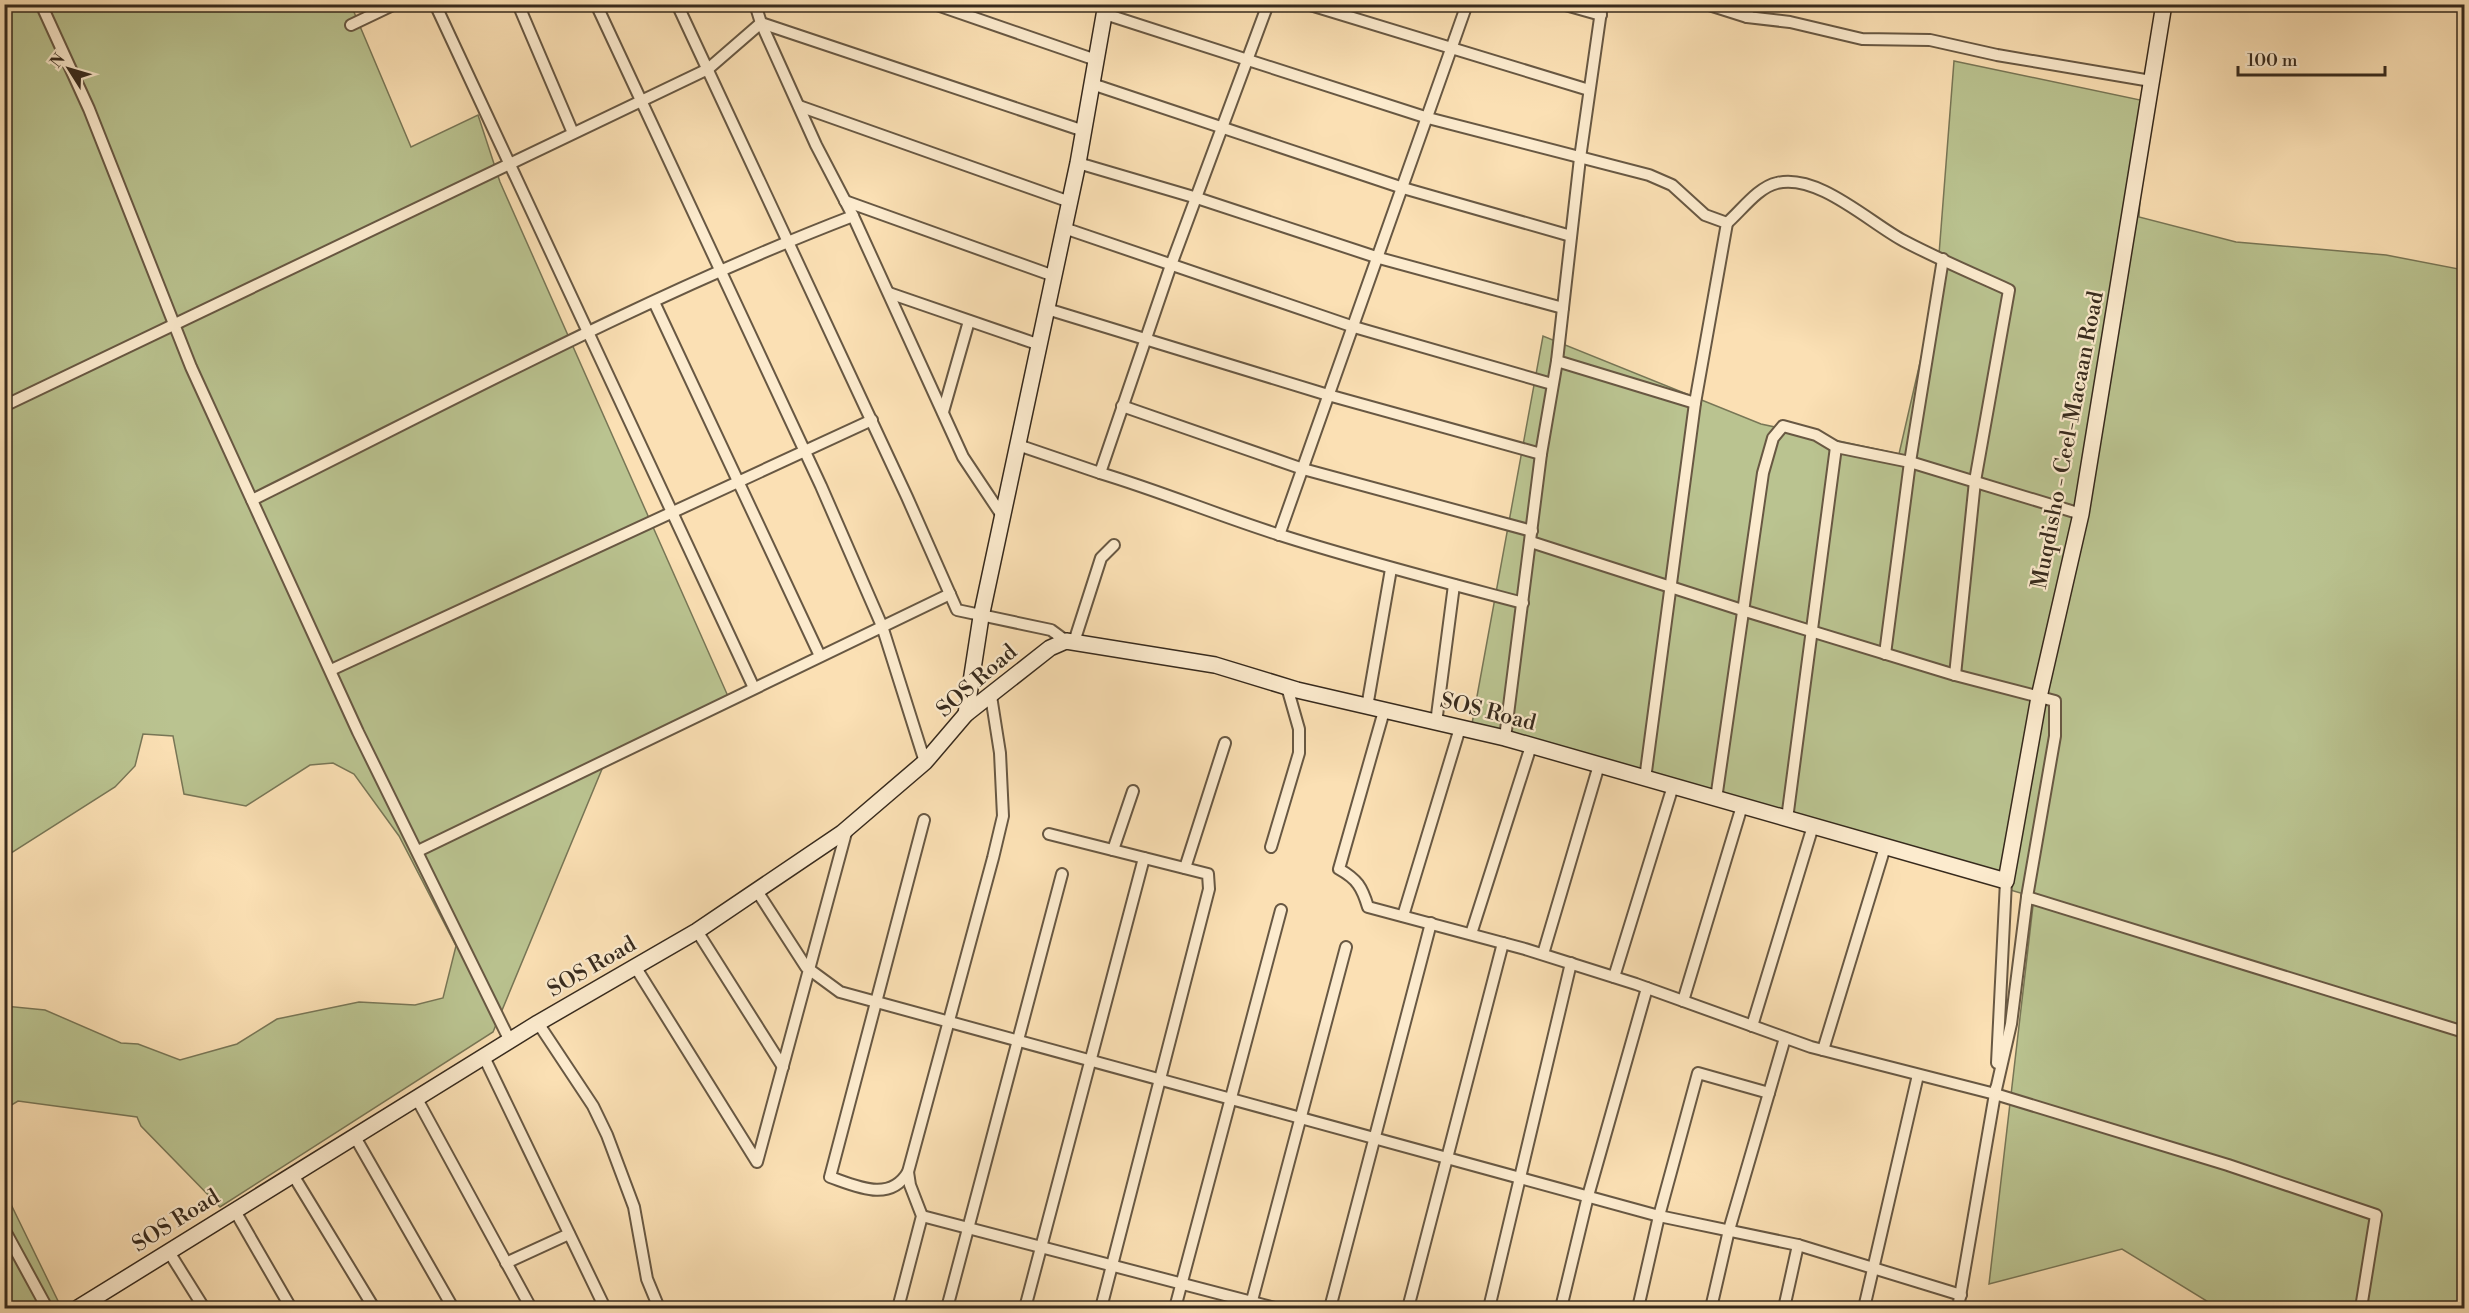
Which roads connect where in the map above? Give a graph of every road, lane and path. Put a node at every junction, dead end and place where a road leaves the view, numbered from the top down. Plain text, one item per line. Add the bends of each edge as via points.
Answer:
1 (41, 4) edge
2 (395, 4) edge
3 (435, 4) edge
4 (518, 4) edge
5 (596, 4) edge
6 (677, 4) edge
7 (755, 4) edge
8 (934, 4) edge
9 (1268, 4) edge
10 (1307, 4) edge
11 (1467, 4) edge
12 (1562, 4) edge
13 (1706, 4) edge
14 (1749, 4) edge
15 (2164, 4) edge
16 (1106, 9) edge
17 (1602, 10) edge
18 (1747, 17) junction
19 (761, 22) junction
20 (351, 26) dead end
21 (1452, 49) junction
22 (1096, 60) junction
23 (1246, 60) junction
24 (708, 69) junction
25 (2151, 81) junction
26 (1092, 84) junction
27 (1589, 90) junction
28 (640, 100) junction
29 (799, 106) junction
30 (1428, 118) junction
31 (1222, 129) junction
32 (1084, 131) junction
33 (573, 133) junction
34 (1580, 158) junction
35 (511, 163) junction
36 (1078, 163) junction
37 (1403, 188) junction
38 (1197, 198) junction
39 (845, 201) junction
40 (1070, 202) junction
41 (853, 216) junction
42 (1726, 223) junction
43 (1064, 228) junction
44 (1571, 236) junction
45 (789, 241) junction
46 (1378, 258) junction
47 (1943, 259) junction
48 (1171, 265) junction
49 (719, 273) junction
50 (1054, 276) junction
51 (889, 293) junction
52 (654, 302) junction
53 (1563, 308) junction
54 (1047, 309) junction
55 (969, 321) junction
56 (175, 326) junction
57 (1354, 327) junction
58 (590, 333) junction
59 (1146, 339) junction
60 (1040, 345) junction
61 (1557, 361) junction
62 (1552, 384) junction
63 (1328, 395) junction
64 (1695, 403) junction
65 (4, 406) edge
66 (1122, 406) junction
67 (943, 412) junction
68 (872, 420) junction
69 (1018, 445) junction
70 (1836, 447) junction
71 (804, 451) junction
72 (1541, 454) junction
73 (1910, 462) junction
74 (1303, 469) junction
75 (1100, 473) junction
76 (1975, 481) junction
77 (738, 482) junction
78 (252, 500) junction
79 (673, 512) junction
80 (2081, 514) junction
81 (1003, 517) junction
82 (1532, 531) junction
83 (1279, 535) junction
84 (1531, 542) junction
85 (1114, 545) dead end
86 (1391, 569) junction
87 (1454, 585) junction
88 (1673, 588) junction
89 (950, 594) junction
90 (1523, 603) junction
91 (1742, 610) junction
92 (981, 617) junction
93 (882, 626) junction
94 (1812, 630) junction
95 (1070, 642) junction
96 (1885, 654) junction
97 (820, 656) junction
98 (331, 670) junction
99 (1955, 675) junction
100 (1287, 687) junction
101 (754, 688) junction
102 (991, 696) junction
103 (2039, 697) junction
104 (1367, 707) junction
105 (1384, 711) junction
106 (966, 714) junction
107 (1436, 723) junction
108 (1460, 728) junction
109 (1505, 738) junction
110 (1225, 743) dead end
111 (1531, 746) junction
112 (925, 762) junction
113 (1599, 765) junction
114 (1645, 778) junction
115 (1673, 786) junction
116 (1132, 791) dead end
117 (1716, 799) junction
118 (1742, 806) junction
119 (1787, 819) junction
120 (924, 820) dead end
121 (1813, 826) junction
122 (847, 829) junction
123 (1050, 834) dead end
124 (1271, 847) dead end
125 (1885, 847) junction
126 (1113, 850) junction
127 (418, 851) junction
128 (1144, 858) junction
129 (1185, 868) junction
130 (1062, 874) dead end
131 (2006, 881) junction
132 (757, 891) junction
133 (2027, 897) junction
134 (1281, 910) dead end
135 (1403, 916) junction
136 (1431, 923) junction
137 (697, 931) junction
138 (1471, 934) junction
139 (1503, 943) junction
140 (1346, 948) dead end
141 (1542, 954) junction
142 (1571, 963) junction
143 (636, 968) junction
144 (809, 969) junction
145 (1614, 977) junction
146 (1647, 988) junction
147 (1683, 1001) junction
148 (878, 1004) junction
149 (538, 1023) junction
150 (948, 1023) junction
151 (1752, 1026) junction
152 (2464, 1032) edge
153 (1785, 1038) junction
154 (510, 1041) junction
155 (1018, 1042) junction
156 (1823, 1050) junction
157 (484, 1057) junction
158 (1090, 1061) junction
159 (783, 1066) junction
160 (1918, 1075) junction
161 (1159, 1080) junction
162 (1769, 1093) junction
163 (1995, 1094) junction
164 (417, 1099) junction
165 (1231, 1099) junction
166 (355, 1137) junction
167 (1373, 1138) junction
168 (1445, 1158) junction
169 (908, 1172) junction
170 (293, 1175) junction
171 (1519, 1178) junction
172 (1587, 1196) junction
173 (235, 1211) junction
174 (922, 1216) junction
175 (1659, 1216) junction
176 (969, 1228) junction
177 (4, 1229) edge
178 (1729, 1230) junction
179 (569, 1234) junction
180 (1798, 1245) junction
181 (1041, 1247) junction
182 (169, 1252) junction
183 (506, 1263) junction
184 (1112, 1266) junction
185 (1874, 1268) junction
186 (1181, 1284) junction
187 (1961, 1295) junction
188 (47, 1308) edge
189 (78, 1308) edge
190 (204, 1308) edge
191 (291, 1308) edge
192 (374, 1308) edge
193 (453, 1308) edge
194 (531, 1308) edge
195 (605, 1308) edge
196 (658, 1308) edge
197 (898, 1308) edge
198 (947, 1308) edge
199 (1025, 1308) edge
200 (1101, 1308) edge
201 (1175, 1308) edge
202 (1250, 1308) edge
203 (1275, 1308) edge
204 (1330, 1308) edge
205 (1408, 1308) edge
206 (1489, 1308) edge
207 (1561, 1308) edge
208 (1638, 1308) edge
209 (1712, 1308) edge
210 (1784, 1308) edge
211 (1864, 1308) edge
212 (1958, 1308) edge
213 (2361, 1308) edge

1 - 56 street via 89,109
2 - 20 street
3 - 35 street
4 - 33 street
5 - 28 street
6 - 24 street
7 - 19 street
8 - 22 street
9 - 23 street
10 - 21 street
11 - 21 street
12 - 17 street
13 - 18 street
14 - 18 street
15 - 25 street, Muqdisho - Ceel-Macaan Road
16 - 22 street
16 - 23 street
17 - 27 street
18 - 25 street via 1790,22 1862,39 1930,40
19 - 24 street
19 - 29 street
19 - 32 street
21 - 27 street
21 - 30 street
22 - 26 street
23 - 30 street
23 - 31 street
24 - 28 street
24 - 45 street
25 - 80 street, Muqdisho - Ceel-Macaan Road
26 - 31 street
26 - 32 street
27 - 34 street
28 - 33 street
28 - 49 street
29 - 39 street
29 - 40 street
30 - 34 street
30 - 37 street
31 - 37 street
31 - 38 street
32 - 36 street
33 - 35 street
34 - 42 street via 1649,175 1672,185 1705,215
34 - 44 street
35 - 56 street
35 - 58 street
36 - 38 street
36 - 40 street
37 - 44 street
37 - 46 street
38 - 46 street
38 - 48 street
39 - 41 street
39 - 50 street
40 - 43 street
41 - 45 street
41 - 51 street
42 - 47 street via 1759,193 1777,183 1806,184 1835,196 1904,241
42 - 64 street
43 - 48 street
43 - 50 street
44 - 53 street
45 - 49 street
45 - 68 street
46 - 53 street
46 - 57 street
47 - 73 street
47 - 76 street via 2009,290
48 - 57 street
48 - 59 street
49 - 52 street
49 - 71 street
50 - 54 street
51 - 55 street
51 - 67 street
52 - 58 street
52 - 77 street
53 - 61 street
54 - 59 street
54 - 60 street
55 - 60 street
55 - 67 street
56 - 65 street
56 - 78 street
57 - 62 street
57 - 63 street
58 - 78 street
58 - 79 street
59 - 63 street
59 - 66 street
60 - 69 street
61 - 62 street
61 - 64 street
62 - 72 street
63 - 72 street
63 - 74 street
64 - 88 street
66 - 74 street
66 - 75 street
67 - 81 street via 963,457
68 - 71 street
68 - 89 street
69 - 75 street
69 - 81 street
70 - 73 street
70 - 91 street via 1816,435 1783,426 1773,438 1763,473
70 - 94 street
71 - 77 street
71 - 93 street
72 - 82 street
73 - 76 street
73 - 96 street
74 - 82 street
74 - 83 street
75 - 83 street
76 - 80 street
76 - 99 street
77 - 79 street
77 - 97 street
78 - 98 street
79 - 98 street
79 - 101 street
80 - 103 street, Muqdisho - Ceel-Macaan Road
81 - 92 street
82 - 84 street
83 - 86 street
84 - 88 street
84 - 90 street
85 - 95 street via 1101,558
86 - 87 street
86 - 104 street
87 - 90 street
87 - 107 street
88 - 91 street
88 - 114 street
89 - 92 street via 957,610
89 - 93 street
90 - 109 street
91 - 94 street
91 - 117 street
92 - 95 street via 1051,630
92 - 106 street
93 - 97 street
93 - 112 street
94 - 96 street
94 - 119 street
95 - 100 street, SOS Road via 1215,665
95 - 102 street, SOS Road via 1050,648
96 - 99 street
97 - 101 street
98 - 127 street
99 - 103 street
100 - 104 street, SOS Road
100 - 124 street via 1299,729 1299,753
101 - 127 street
102 - 106 street, SOS Road
102 - 150 street via 1000,753 1003,816
103 - 131 street, Muqdisho - Ceel-Macaan Road
103 - 133 street via 2055,701 2055,736
104 - 105 street, SOS Road
105 - 107 street, SOS Road
105 - 135 street via 1339,869 1363,888 1368,907
106 - 112 street, SOS Road
107 - 108 street, SOS Road
108 - 109 street, SOS Road
108 - 135 street
109 - 111 street, SOS Road
110 - 129 street
111 - 113 street, SOS Road
111 - 138 street
112 - 122 street, SOS Road
113 - 114 street, SOS Road
113 - 141 street
114 - 115 street, SOS Road
115 - 117 street, SOS Road
115 - 145 street
116 - 126 street
117 - 118 street, SOS Road
118 - 119 street, SOS Road
118 - 147 street
119 - 121 street, SOS Road
120 - 148 street
121 - 125 street, SOS Road
121 - 151 street
122 - 132 street, SOS Road
122 - 144 street
123 - 126 street
125 - 131 street, SOS Road
125 - 156 street
126 - 128 street
127 - 154 street
128 - 129 street
128 - 158 street
129 - 161 street via 1208,874 1209,889
130 - 155 street
131 - 163 street
132 - 137 street, SOS Road
132 - 144 street
133 - 152 street
133 - 163 street via 2011,1023
134 - 165 street
135 - 136 street
136 - 138 street
136 - 167 street
137 - 143 street, SOS Road
137 - 159 street
138 - 139 street
139 - 141 street
139 - 168 street
140 - 202 street
141 - 142 street
142 - 145 street
142 - 171 street
143 - 149 street, SOS Road
143 - 159 street via 757,1162
144 - 148 street via 840,992
144 - 159 street
145 - 146 street
146 - 147 street
146 - 172 street
147 - 151 street
148 - 150 street
148 - 169 street via 830,1178 867,1190 885,1189 901,1184
149 - 154 street, SOS Road
149 - 196 street via 593,1106 607,1135 634,1207 647,1279
150 - 155 street
150 - 169 street
151 - 153 street
153 - 156 street
153 - 162 street
154 - 157 street, SOS Road
155 - 158 street
155 - 176 street
156 - 160 street
157 - 164 street, SOS Road
157 - 179 street
158 - 161 street
158 - 181 street
160 - 163 street
160 - 185 street
161 - 165 street
161 - 184 street
162 - 175 street via 1698,1073
162 - 178 street
163 - 187 street
163 - 213 street via 2376,1215
164 - 166 street, SOS Road
164 - 183 street
165 - 167 street
165 - 186 street
166 - 170 street, SOS Road
166 - 193 street
167 - 168 street
167 - 204 street
168 - 171 street
168 - 205 street
169 - 174 street
170 - 173 street, SOS Road
170 - 192 street
171 - 172 street
171 - 206 street
172 - 175 street
172 - 207 street
173 - 182 street, SOS Road
173 - 191 street
174 - 176 street
174 - 197 street
175 - 178 street
175 - 208 street
176 - 181 street
176 - 198 street
177 - 188 street
178 - 180 street
178 - 209 street
179 - 183 street
179 - 195 street
180 - 185 street
180 - 210 street
181 - 184 street
181 - 199 street
182 - 189 street, SOS Road
182 - 190 street
183 - 194 street
184 - 186 street
184 - 200 street
185 - 187 street
185 - 211 street
186 - 201 street
186 - 203 street
187 - 212 street

